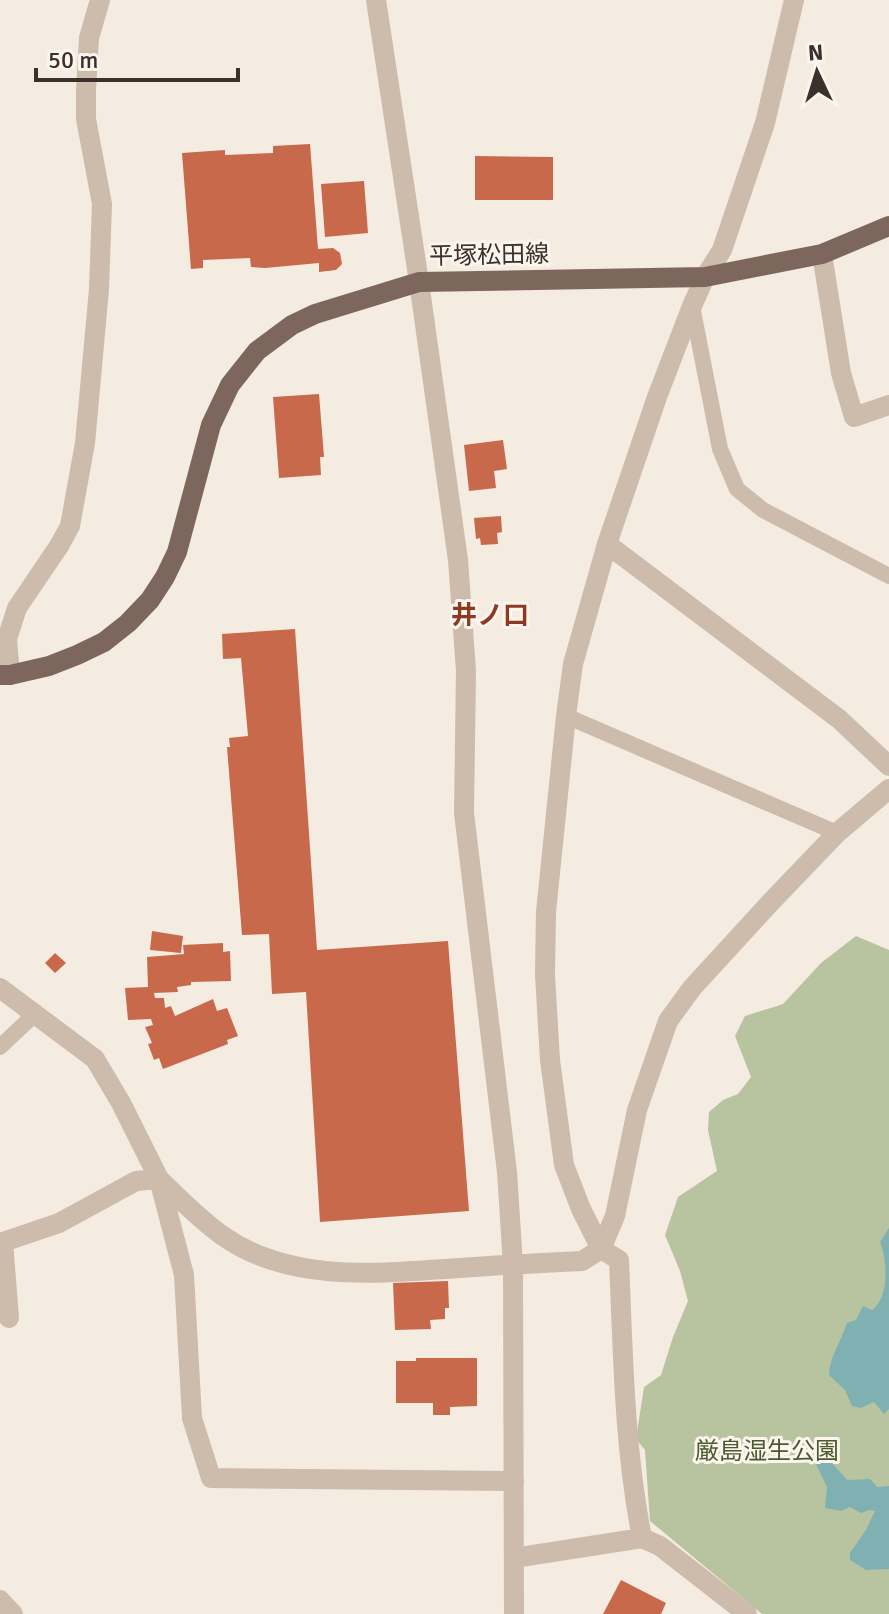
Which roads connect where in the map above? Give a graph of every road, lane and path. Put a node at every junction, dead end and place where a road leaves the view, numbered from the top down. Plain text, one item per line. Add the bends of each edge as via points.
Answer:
1 (100, 0) edge
2 (376, 0) edge
3 (794, 0) edge
4 (889, 226) edge
5 (822, 254) junction
6 (705, 277) junction
7 (419, 282) junction
8 (692, 306) junction
9 (889, 405) edge
10 (607, 544) junction
11 (889, 576) edge
12 (5, 675) edge
13 (566, 716) junction
14 (889, 766) edge
15 (889, 789) edge
16 (837, 833) junction
17 (0, 988) edge
18 (35, 1014) junction
19 (0, 1047) edge
20 (159, 1179) junction
21 (1, 1243) edge
22 (601, 1249) junction
23 (513, 1265) junction
24 (9, 1318) dead end
25 (514, 1481) junction
26 (642, 1538) junction
27 (514, 1558) junction
28 (0, 1600) edge
29 (13, 1614) edge
30 (514, 1614) edge
31 (747, 1614) edge

1 - 12 street via 89,38 86,90 86,119 102,204 85,443 70,526 17,608 7,639
2 - 7 street
3 - 6 street via 765,123 722,250
4 - 5 main road, 平塚松田線
5 - 6 main road, 平塚松田線
5 - 9 street via 841,373 854,417
6 - 7 main road, 平塚松田線
6 - 8 street
7 - 12 main road, 平塚松田線 via 315,314 257,351 230,385 211,425 177,552 150,600 104,642 49,666
7 - 23 street via 458,560 466,671 464,813 507,1172
8 - 10 street
8 - 11 lane via 720,449 737,489 763,510
10 - 13 street via 573,664
10 - 14 street via 839,719
13 - 16 lane
13 - 22 street via 546,912 549,1046 564,1165
15 - 16 street
16 - 22 street via 692,988 668,1021 637,1110 615,1216
17 - 18 street
18 - 19 lane
18 - 20 street via 95,1059
20 - 21 street via 136,1181 59,1223
20 - 23 street via 223,1236 296,1266 386,1273
20 - 25 street via 184,1275 192,1418 211,1478
21 - 24 street
22 - 23 street via 582,1261
22 - 26 street via 619,1260 626,1405
23 - 25 street
25 - 27 street
26 - 27 street
26 - 31 street via 660,1546
27 - 30 street
28 - 29 street

